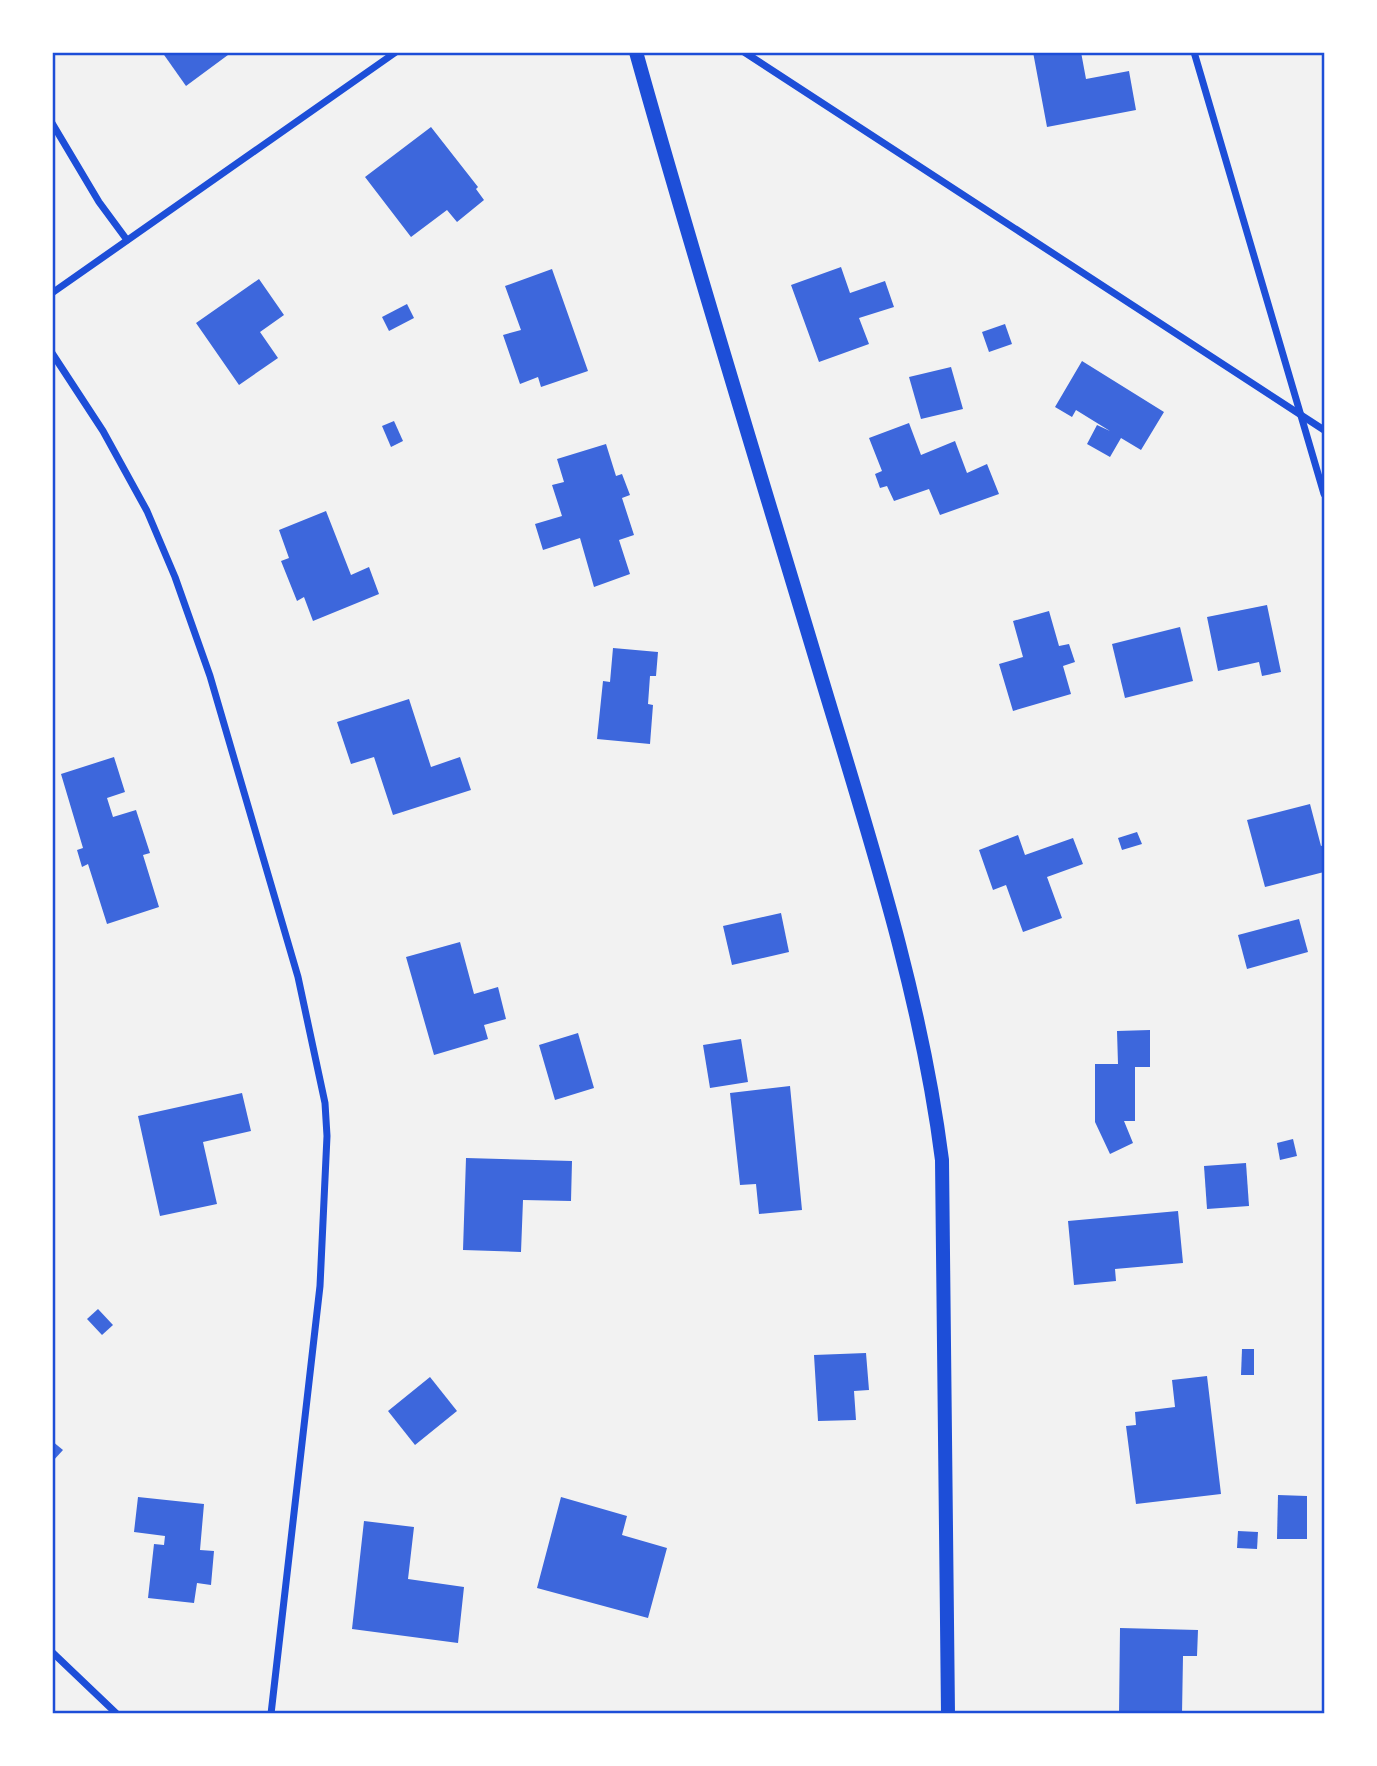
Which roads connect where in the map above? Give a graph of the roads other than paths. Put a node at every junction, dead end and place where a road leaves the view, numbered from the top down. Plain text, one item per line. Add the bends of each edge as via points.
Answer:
1 (397, 52) edge
2 (636, 52) edge
3 (744, 52) edge
4 (1194, 52) edge
5 (52, 123) edge
6 (127, 240) junction
7 (52, 293) edge
8 (52, 353) edge
9 (1303, 416) junction
10 (1325, 430) edge
11 (1325, 494) edge
12 (52, 1652) edge
13 (117, 1713) edge
14 (271, 1713) edge
15 (948, 1713) edge

1 - 6 street
2 - 15 main road via 846,759 933,1091 942,1160
3 - 9 street
4 - 9 street
5 - 6 street
6 - 7 street
8 - 14 street via 103,431 176,577 299,977 325,1103 320,1286
9 - 10 street
9 - 11 street
12 - 13 street

